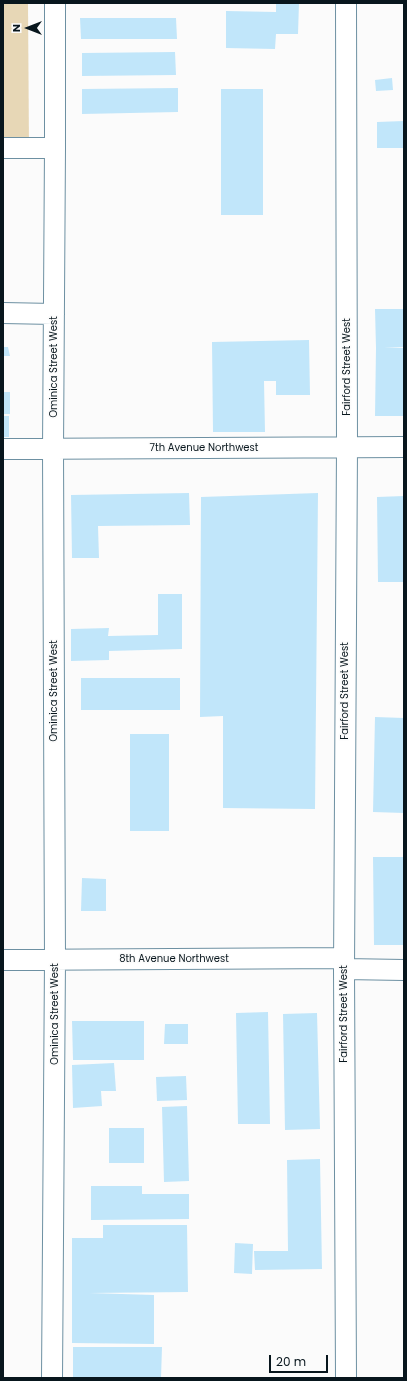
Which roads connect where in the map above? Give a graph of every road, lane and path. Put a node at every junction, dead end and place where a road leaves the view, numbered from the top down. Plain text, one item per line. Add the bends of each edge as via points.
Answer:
1 (55, 3) edge
2 (346, 3) edge
3 (3, 148) edge
4 (56, 148) junction
5 (3, 313) edge
6 (54, 314) junction
7 (347, 447) junction
8 (404, 447) edge
9 (3, 449) edge
10 (53, 449) junction
11 (3, 960) edge
12 (55, 960) junction
13 (344, 964) junction
14 (404, 970) edge
15 (52, 1378) edge
16 (346, 1378) edge

1 - 4 street, Ominica Street West
2 - 7 street, Fairford Street West
3 - 4 street
4 - 6 street, Ominica Street West
5 - 6 street
6 - 10 street, Ominica Street West
7 - 8 street, 7th Avenue Northwest
7 - 10 street, 7th Avenue Northwest
7 - 13 street, Fairford Street West
9 - 10 street, 7th Avenue Northwest
10 - 12 street, Ominica Street West
11 - 12 street, 8th Avenue Northwest
12 - 13 street, 8th Avenue Northwest
12 - 15 street, Ominica Street West
13 - 14 street, 8th Avenue Northwest
13 - 16 street, Fairford Street West

